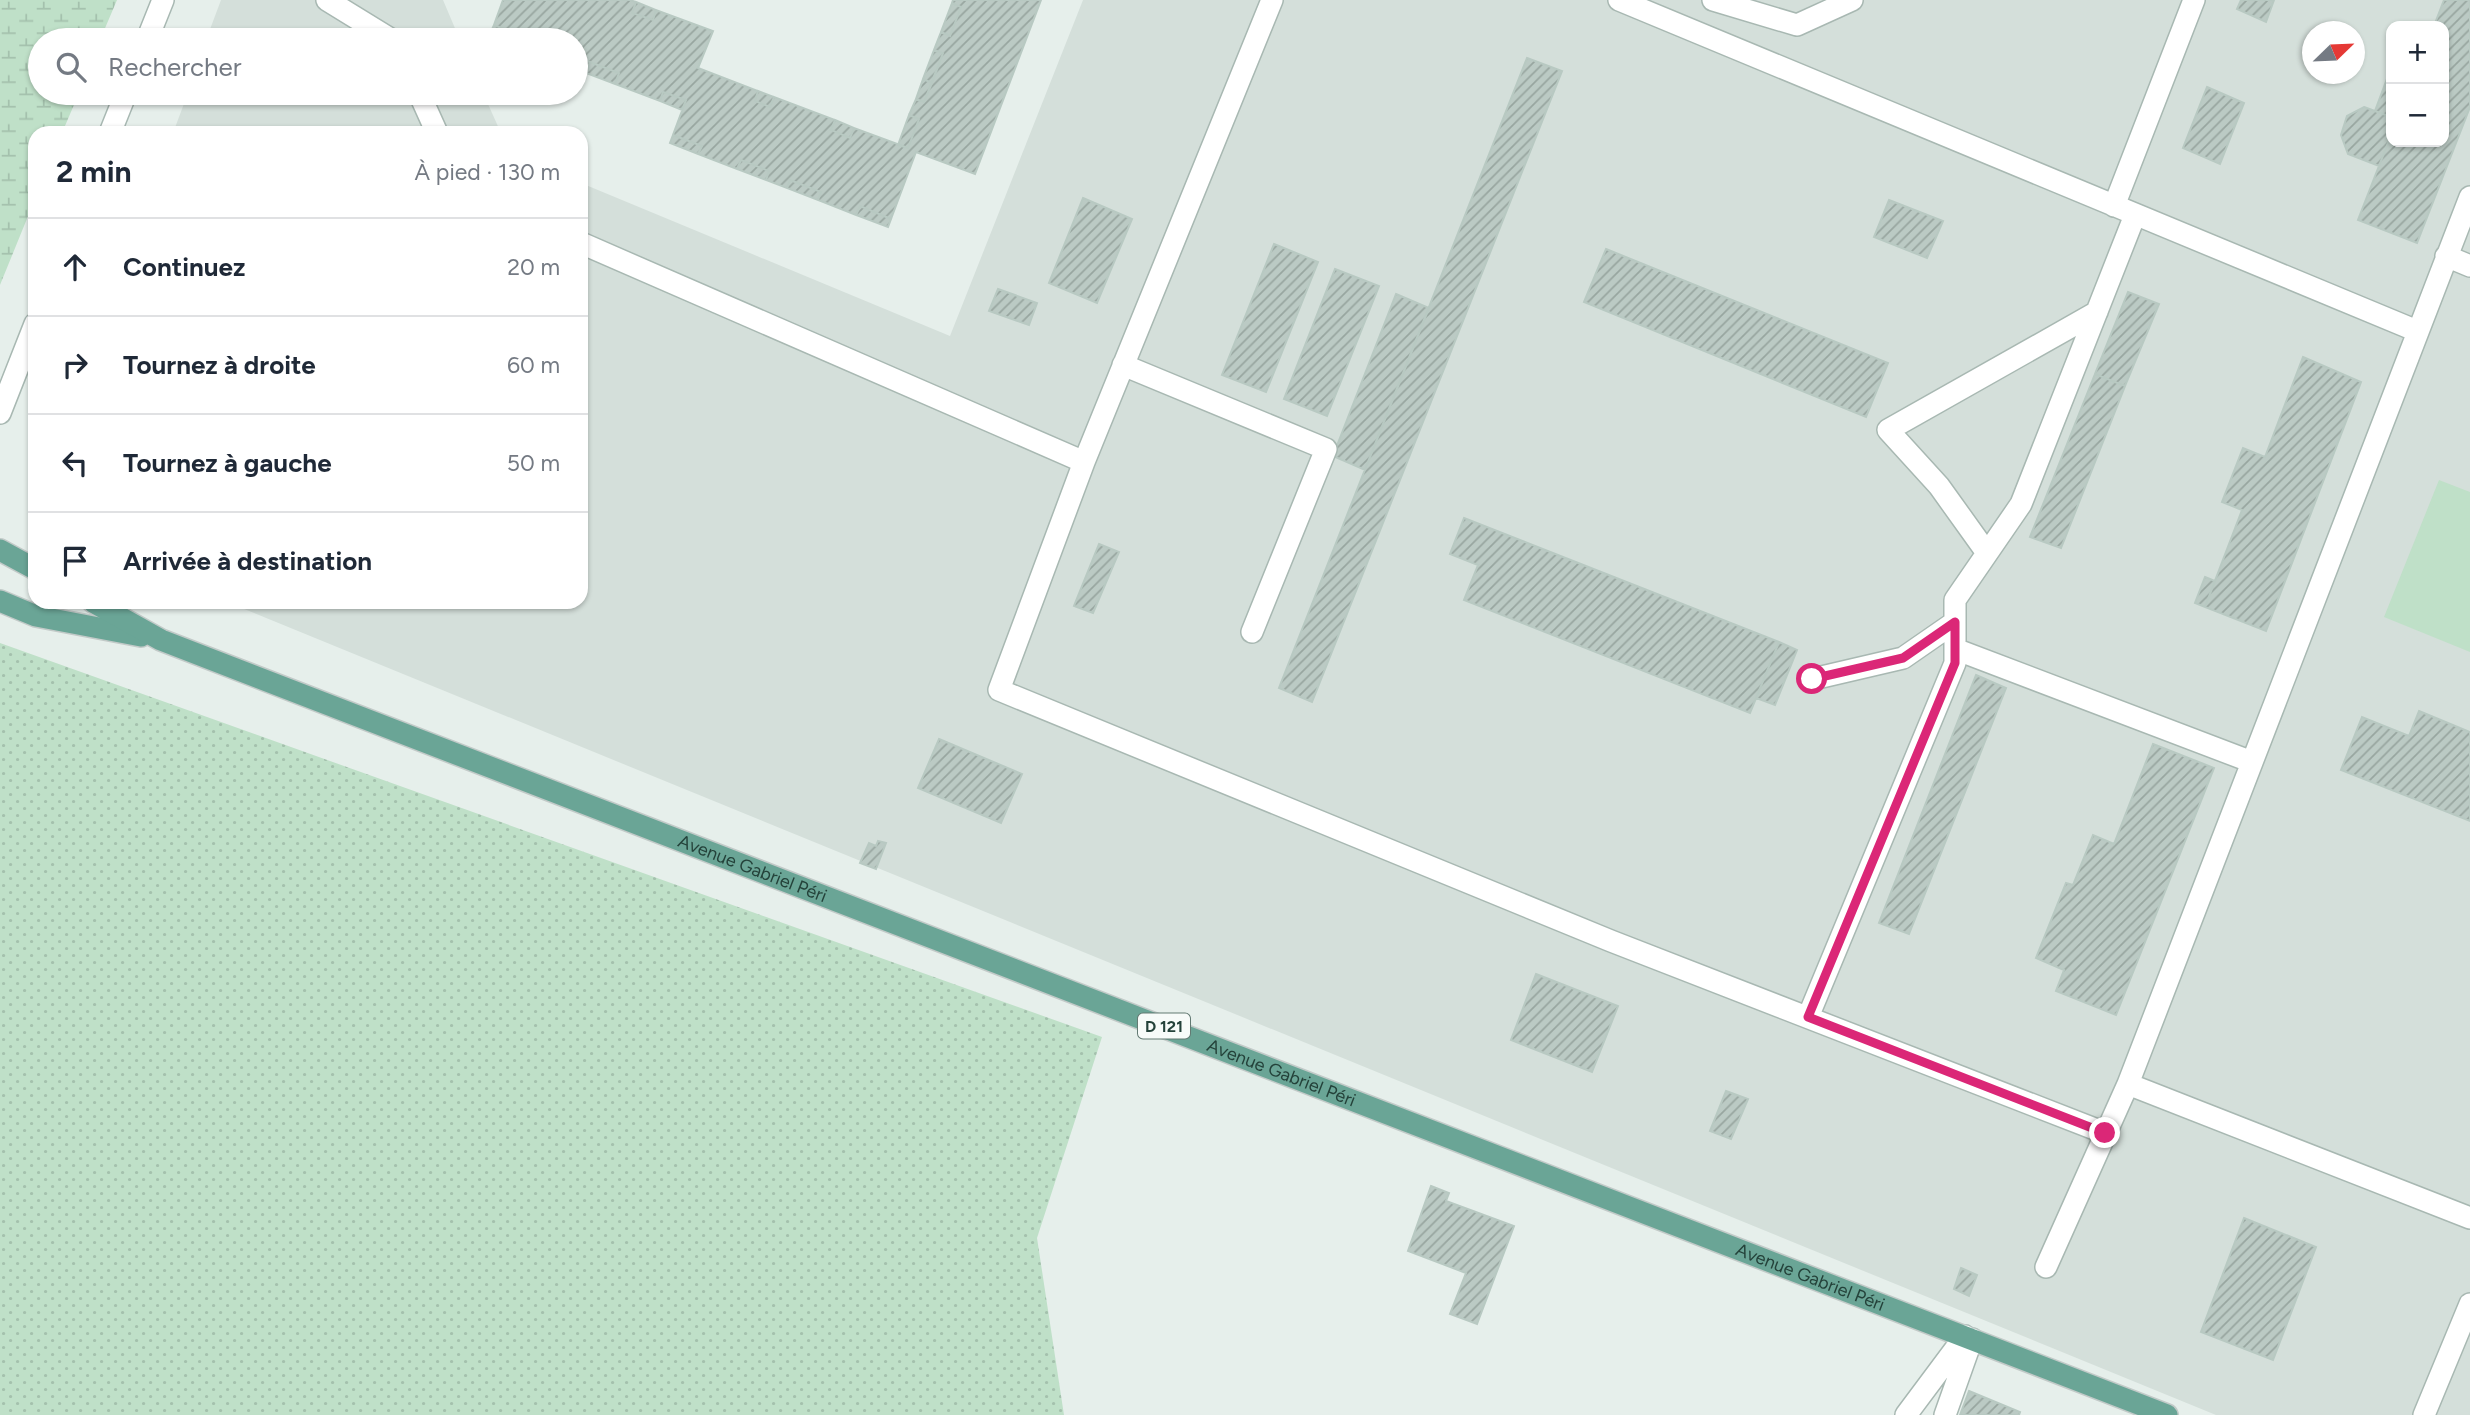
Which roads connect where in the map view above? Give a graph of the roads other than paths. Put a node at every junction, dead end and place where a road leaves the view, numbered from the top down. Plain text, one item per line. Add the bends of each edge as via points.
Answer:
1 (163, 0) edge
2 (327, 0) edge
3 (1272, 0) edge
4 (1619, 0) edge
5 (1713, 0) edge
6 (1852, 0) edge
7 (2194, 0) edge
8 (152, 28) edge
9 (373, 28) edge
10 (121, 105) edge
11 (424, 105) edge
12 (113, 126) edge
13 (434, 126) edge
14 (2470, 197) edge
15 (2114, 206) junction
16 (2135, 215) junction
17 (588, 246) edge
18 (2446, 256) junction
19 (2470, 266) edge
20 (2097, 312) junction
21 (2417, 331) junction
22 (28, 342) edge
23 (1123, 365) junction
24 (0, 413) edge
25 (1084, 462) junction
26 (0, 550) edge
27 (1987, 553) junction
28 (28, 565) edge
29 (0, 601) edge
30 (106, 609) edge
31 (1955, 622) junction
32 (1252, 632) dead end
33 (161, 640) junction
34 (1955, 649) junction
35 (1812, 679) dead end
36 (2252, 762) junction
37 (1808, 1017) junction
38 (2128, 1084) junction
39 (2105, 1133) junction
40 (2470, 1218) edge
41 (2046, 1267) dead end
42 (2470, 1304) edge
43 (1968, 1338) junction
44 (1906, 1415) edge
45 (1945, 1415) edge
46 (2167, 1415) edge
47 (2424, 1415) edge

1 - 8 street
2 - 9 street
3 - 23 street
4 - 15 street
5 - 6 street via 1797,25
7 - 15 street
10 - 12 street
11 - 13 street
14 - 18 street
15 - 16 street
16 - 20 street
16 - 21 street
17 - 25 street
18 - 19 street
18 - 21 street
20 - 27 street via 2021,504
20 - 27 street via 1888,430 1939,486
21 - 36 street
22 - 24 street
23 - 25 street
23 - 32 street via 1326,449
25 - 37 street via 999,690 1598,936
26 - 28 main road
27 - 31 street via 1955,600
29 - 33 main road, Avenue Gabriel Péri / D 121 via 36,616
30 - 33 main road, Avenue Gabriel Péri / D 121
31 - 34 street
31 - 35 street via 1903,658
33 - 43 main road, Avenue Gabriel Péri / D 121
34 - 36 street
34 - 37 street via 1955,663
36 - 38 street
37 - 39 street
38 - 39 street
38 - 40 street
39 - 41 street
42 - 47 street
43 - 44 street
43 - 45 street
43 - 46 main road, Avenue Gabriel Péri / D 121

